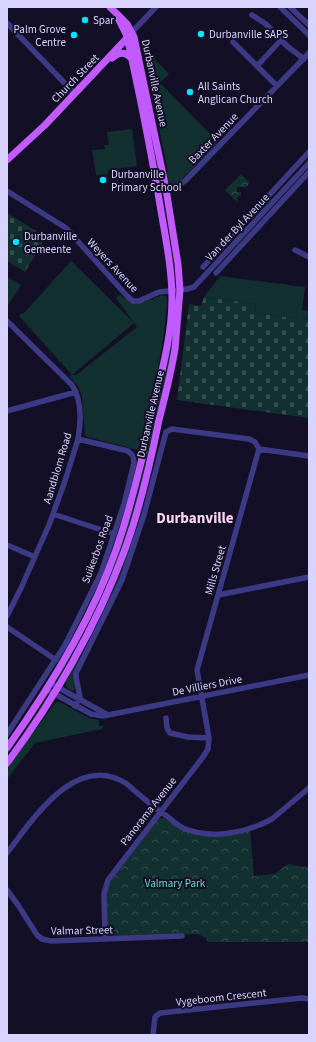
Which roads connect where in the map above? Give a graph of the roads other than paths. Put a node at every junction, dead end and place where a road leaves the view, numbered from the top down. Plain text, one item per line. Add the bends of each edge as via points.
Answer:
1 (156, 7) edge
2 (280, 7) edge
3 (290, 7) edge
4 (112, 9) edge
5 (252, 15) dead end
6 (7, 23) edge
7 (309, 26) edge
8 (130, 35) junction
9 (309, 35) edge
10 (280, 40) junction
11 (233, 42) dead end
12 (309, 54) edge
13 (304, 59) junction
14 (132, 60) junction
15 (102, 65) junction
16 (257, 66) junction
17 (277, 86) junction
18 (74, 94) junction
19 (309, 152) edge
20 (7, 160) edge
21 (309, 163) edge
22 (309, 172) edge
23 (166, 189) junction
24 (7, 191) edge
25 (158, 191) junction
26 (228, 240) junction
27 (234, 244) junction
28 (295, 250) dead end
29 (309, 257) edge
30 (203, 266) dead end
31 (216, 273) dead end
32 (172, 290) junction
33 (180, 290) junction
34 (8, 324) edge
35 (76, 392) junction
36 (7, 411) edge
37 (78, 439) junction
38 (259, 449) junction
39 (309, 456) edge
40 (53, 514) junction
41 (114, 534) junction
42 (7, 545) edge
43 (35, 557) junction
44 (309, 577) edge
45 (218, 595) junction
46 (7, 616) edge
47 (7, 627) edge
48 (56, 660) junction
49 (309, 675) edge
50 (48, 686) junction
51 (56, 690) junction
52 (201, 697) junction
53 (79, 699) junction
54 (75, 706) junction
55 (108, 715) junction
56 (166, 718) dead end
57 (7, 734) edge
58 (209, 738) junction
59 (7, 748) edge
60 (7, 763) edge
61 (309, 788) edge
62 (160, 812) junction
63 (7, 853) edge
64 (7, 890) edge
65 (182, 936) dead end
66 (104, 939) junction
67 (309, 999) edge
68 (153, 1035) edge

1 - 8 street, Church Street
2 - 9 street
3 - 7 street
4 - 8 main road, Durbanville Avenue via 127,24
5 - 10 street via 266,24
6 - 18 street
8 - 14 main road, Durbanville Avenue
8 - 15 main road, Church Street
8 - 23 main road, Durbanville Avenue
10 - 13 street
10 - 16 street
11 - 16 street
12 - 13 street, Baxter Avenue
13 - 17 street, Baxter Avenue
14 - 15 main road via 126,54 120,53
14 - 25 main road, Durbanville Avenue
15 - 18 main road, Church Street
16 - 17 street
17 - 23 street, Baxter Avenue via 185,181
18 - 20 main road, Church Street
19 - 26 street
21 - 27 street, Van der Byl Avenue
22 - 31 street, Van der Byl Avenue
23 - 25 street, Baxter Avenue
23 - 33 main road, Durbanville Avenue
24 - 32 street, Weyers Avenue via 66,228 131,300 139,301 159,292
25 - 32 main road, Durbanville Avenue
26 - 27 street
26 - 30 street
27 - 33 street, Van der Byl Avenue via 194,287
28 - 29 street
32 - 33 street, Van der Byl Avenue
32 - 50 main road, Durbanville Avenue via 170,330 165,358 136,487 116,550 92,607
33 - 51 main road, Durbanville Avenue via 175,349 137,514 102,606
34 - 35 street via 72,385
35 - 36 street
35 - 37 street, Aandblom Road via 80,423
37 - 40 street, Aandblom Road
37 - 41 street, Suikerbos Road via 128,451 134,458 124,504
38 - 39 street
38 - 45 street, Mills Street
38 - 53 street via 255,442 249,439 172,429 166,432 144,515 122,580 76,673
40 - 41 street
40 - 43 street, Aandblom Road
41 - 48 street, Suikerbos Road via 101,573
42 - 43 street
43 - 46 street, Aandblom Road
44 - 45 street
45 - 52 street, Mills Street via 197,670
47 - 48 street
48 - 57 street, Suikerbos Road
49 - 52 street, De Villiers Drive
50 - 51 street, De Villiers Drive
50 - 59 main road, Durbanville Avenue
51 - 53 street, De Villiers Drive
51 - 54 street, De Villiers Drive
51 - 60 main road, Durbanville Avenue
52 - 55 street, De Villiers Drive
52 - 58 street, Panorama Avenue
53 - 54 street
53 - 55 street, De Villiers Drive
54 - 55 street, De Villiers Drive via 91,714
56 - 58 street via 167,728 172,734
58 - 62 street, Panorama Avenue via 205,755
61 - 62 street via 272,819 234,832 212,834 192,830 181,827
62 - 63 street via 118,779 88,777 66,786 49,800
62 - 66 street, Panorama Avenue via 109,877 104,894
64 - 66 street, Valmar Street via 42,939
65 - 66 street, Valmar Street
67 - 68 street, Vygeboom Crescent via 160,1014 155,1017

